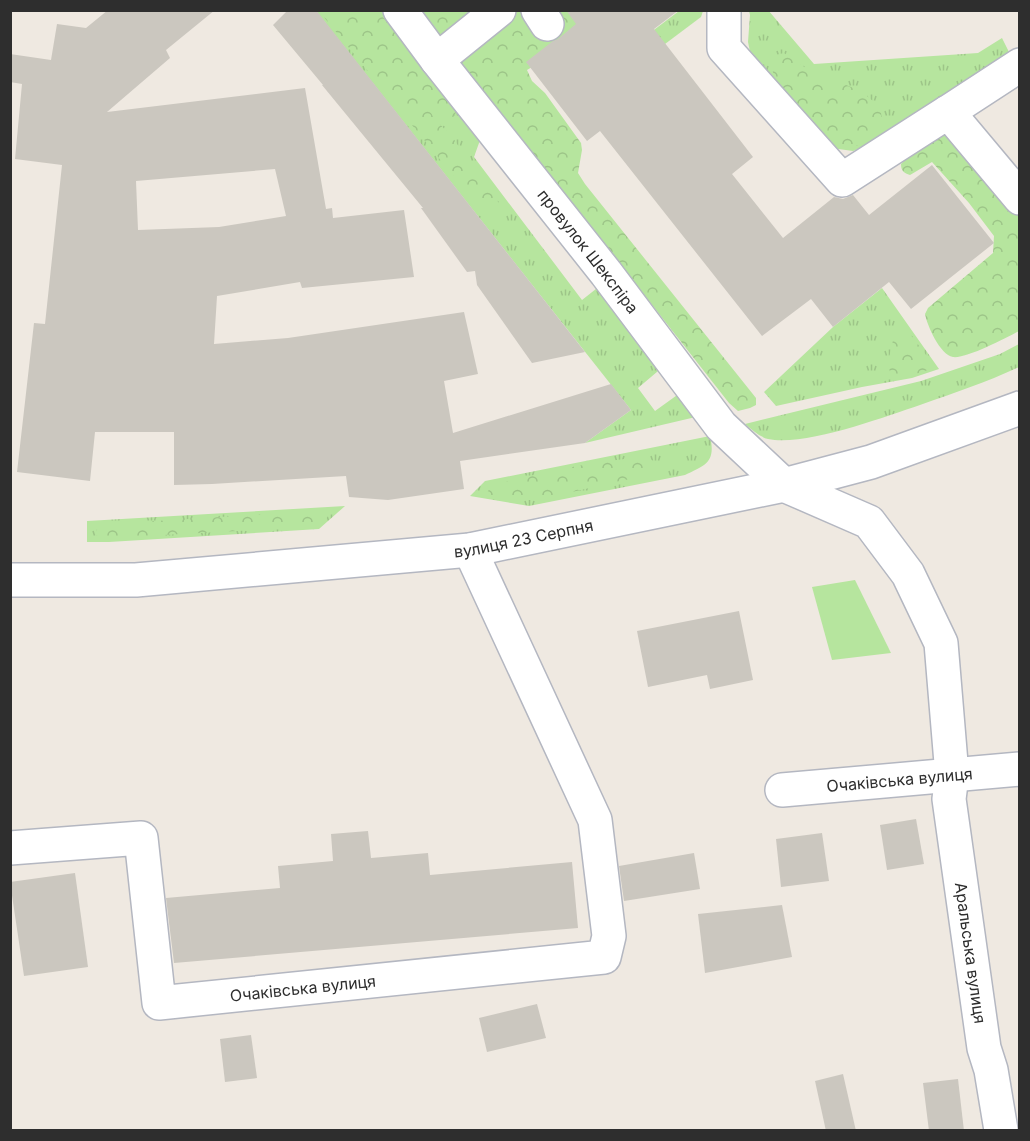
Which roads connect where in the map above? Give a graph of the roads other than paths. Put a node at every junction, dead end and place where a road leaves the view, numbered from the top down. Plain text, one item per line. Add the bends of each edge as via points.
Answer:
1 (400, 10) edge
2 (499, 10) edge
3 (724, 10) edge
4 (437, 60) junction
5 (1020, 65) edge
6 (948, 112) junction
7 (1016, 185) edge
8 (1020, 408) edge
9 (784, 484) junction
10 (470, 550) junction
11 (10, 580) edge
12 (1020, 769) edge
13 (952, 775) junction
14 (782, 790) dead end
15 (10, 848) edge
16 (1000, 1131) edge

1 - 4 street, провулок Шекспіра
2 - 4 street
3 - 6 street via 724,48 842,180
4 - 9 street, провулок Шекспіра via 721,426
5 - 6 street
6 - 7 street
8 - 9 street, вулиця 23 Серпня via 871,462
9 - 10 street, вулиця 23 Серпня
9 - 13 street, провулок Шекспіра via 869,522 908,574 941,643
10 - 11 street, вулиця 23 Серпня via 136,580
10 - 15 street, Очаківська вулиця via 595,820 609,936 604,957 159,1003 141,838
12 - 13 street, Очаківська вулиця
13 - 14 street, Очаківська вулиця
13 - 16 street, Аральська вулиця via 949,799 984,1048

